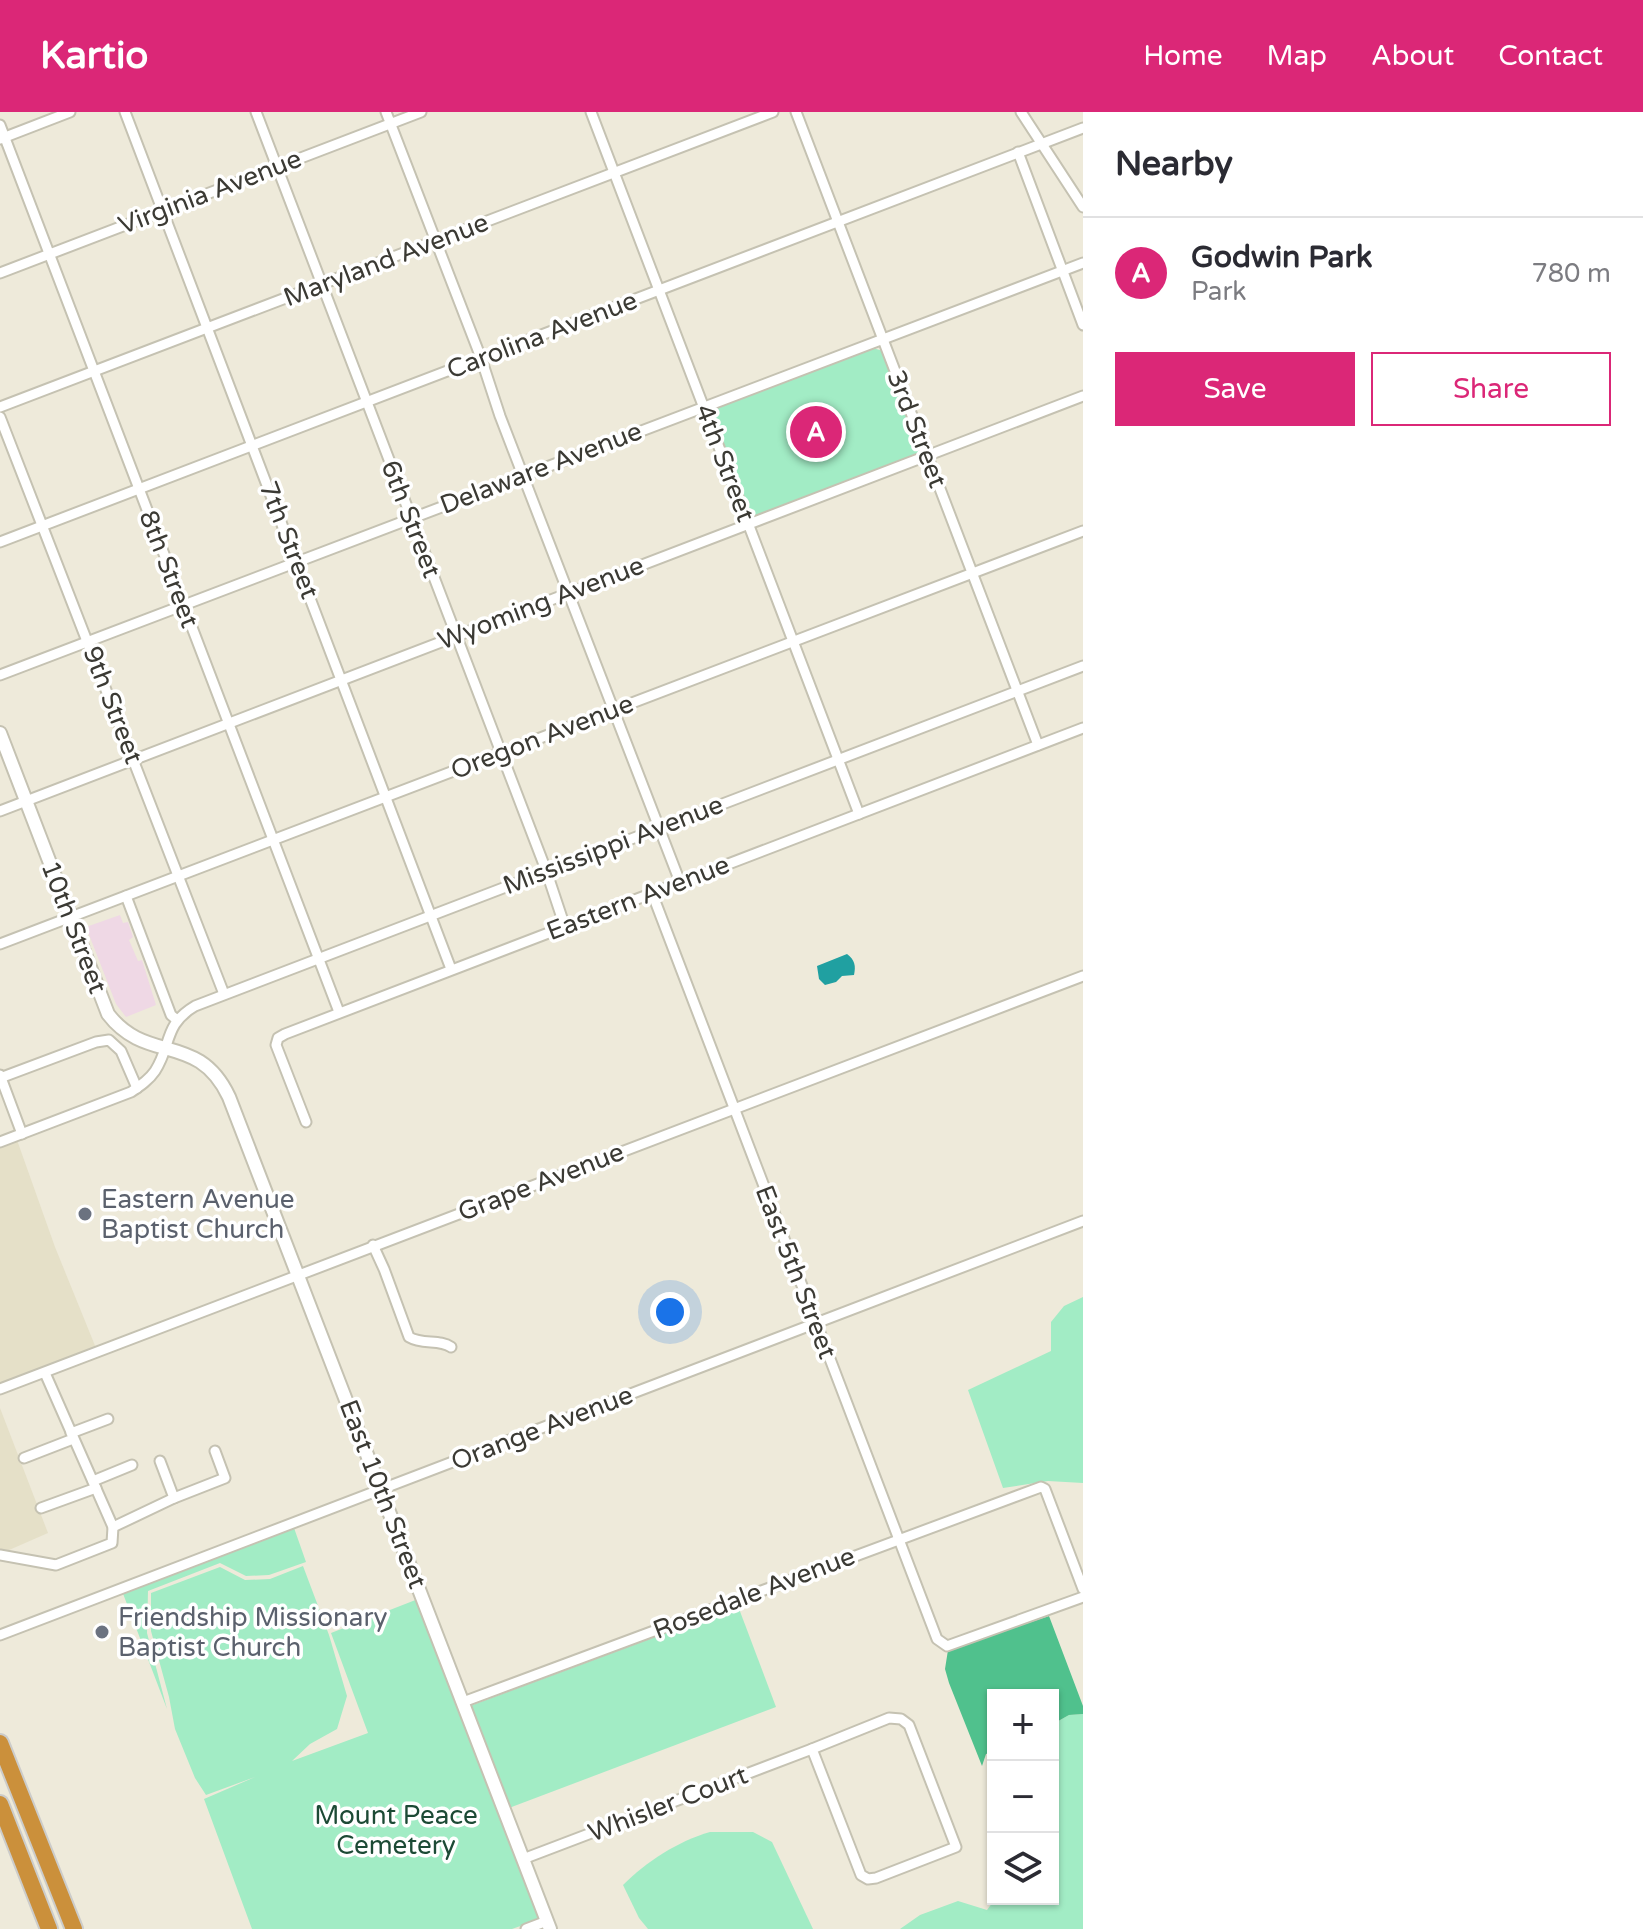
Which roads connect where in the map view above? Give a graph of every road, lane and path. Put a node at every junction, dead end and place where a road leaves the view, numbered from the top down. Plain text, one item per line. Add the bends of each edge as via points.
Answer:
1 (70, 112) edge
2 (125, 112) edge
3 (256, 112) edge
4 (386, 112) edge
5 (421, 112) edge
6 (591, 112) edge
7 (773, 112) edge
8 (796, 112) edge
9 (1021, 112) edge
10 (390, 124) junction
11 (0, 125) edge
12 (1083, 128) edge
13 (2, 138) edge
14 (1041, 144) junction
15 (1018, 152) junction
16 (277, 167) junction
17 (614, 173) junction
18 (1083, 207) edge
19 (163, 210) junction
20 (838, 222) junction
21 (435, 241) junction
22 (49, 254) junction
23 (1083, 263) edge
24 (1062, 270) junction
25 (0, 273) edge
26 (322, 285) junction
27 (660, 290) junction
28 (1083, 325) edge
29 (208, 328) junction
30 (883, 339) junction
31 (481, 358) junction
32 (93, 371) junction
33 (1083, 396) edge
34 (367, 402) junction
35 (0, 407) edge
36 (704, 407) junction
37 (0, 417) edge
38 (252, 445) junction
39 (927, 455) junction
40 (524, 475) junction
41 (139, 489) junction
42 (411, 517) junction
43 (749, 523) junction
44 (43, 525) junction
45 (1083, 531) edge
46 (0, 542) edge
47 (297, 561) junction
48 (972, 573) junction
49 (569, 592) junction
50 (182, 605) junction
51 (455, 635) junction
52 (88, 641) junction
53 (794, 641) junction
54 (1083, 666) edge
55 (0, 675) edge
56 (341, 679) junction
57 (1017, 691) junction
58 (615, 709) junction
59 (228, 722) junction
60 (1083, 728) edge
61 (0, 733) edge
62 (1038, 745) junction
63 (500, 754) junction
64 (133, 758) junction
65 (838, 759) junction
66 (386, 796) junction
67 (26, 801) junction
68 (0, 811) edge
69 (859, 814) junction
70 (658, 827) junction
71 (273, 840) junction
72 (546, 870) junction
73 (179, 876) junction
74 (680, 882) junction
75 (652, 893) junction
76 (126, 896) junction
77 (431, 914) junction
78 (70, 917) junction
79 (565, 927) junction
80 (0, 944) edge
81 (319, 957) junction
82 (451, 969) junction
83 (1083, 976) edge
84 (224, 994) junction
85 (339, 1012) junction
86 (177, 1020) junction
87 (164, 1049) junction
88 (206, 1065) joint
89 (0, 1077) edge
90 (137, 1088) junction
91 (735, 1109) junction
92 (306, 1122) dead end
93 (22, 1134) junction
94 (0, 1142) edge
95 (1083, 1221) edge
96 (373, 1245) junction
97 (297, 1274) junction
98 (815, 1324) junction
99 (451, 1347) dead end
100 (45, 1373) junction
101 (0, 1389) edge
102 (108, 1419) dead end
103 (72, 1436) junction
104 (215, 1451) dead end
105 (24, 1458) dead end
106 (160, 1461) dead end
107 (132, 1465) dead end
108 (95, 1485) junction
109 (381, 1490) junction
110 (174, 1498) junction
111 (41, 1508) dead end
112 (113, 1527) junction
113 (898, 1539) junction
114 (0, 1555) edge
115 (1083, 1589) edge
116 (1083, 1597) edge
117 (0, 1635) edge
118 (463, 1702) junction
119 (0, 1743) edge
120 (812, 1749) junction
121 (0, 1804) edge
122 (523, 1859) junction
123 (548, 1925) edge
124 (49, 1929) edge
125 (74, 1929) edge
126 (526, 1929) edge

1 - 13 street
2 - 19 street, 7th Street
3 - 16 street, 6th Street
4 - 10 street
5 - 10 street, Virginia Avenue
6 - 17 street, 4th Street
7 - 17 street, Maryland Avenue
8 - 20 street, 3rd Street
9 - 14 street
10 - 16 street, Virginia Avenue
10 - 21 street
11 - 13 street, 8th Street
12 - 14 street, Carolina Avenue
13 - 22 street, 8th Street
14 - 15 street, Carolina Avenue
14 - 18 street
15 - 20 street, Carolina Avenue
15 - 24 street
16 - 19 street, Virginia Avenue
16 - 26 street, 6th Street
17 - 21 street, Maryland Avenue
17 - 27 street, 4th Street
19 - 22 street, Virginia Avenue
19 - 29 street, 7th Street
20 - 27 street, Carolina Avenue
20 - 30 street, 3rd Street
21 - 26 street, Maryland Avenue
21 - 31 street
22 - 25 street, Virginia Avenue
22 - 32 street, 8th Street
23 - 24 street, Delaware Avenue
24 - 28 street
24 - 30 street, Delaware Avenue
26 - 29 street, Maryland Avenue
26 - 34 street, 6th Street
27 - 31 street, Carolina Avenue
27 - 36 street, 4th Street
29 - 32 street, Maryland Avenue
29 - 38 street, 7th Street
30 - 36 street, Delaware Avenue
30 - 39 street, 3rd Street
31 - 34 street, Carolina Avenue
31 - 40 street
32 - 35 street, Maryland Avenue
32 - 41 street, 8th Street
33 - 39 street, Wyoming Avenue
34 - 38 street, Carolina Avenue
34 - 42 street, 6th Street
36 - 40 street, Delaware Avenue
36 - 43 street, 4th Street
37 - 44 street, 9th Street
38 - 41 street, Carolina Avenue
38 - 47 street, 7th Street
39 - 43 street, Wyoming Avenue
39 - 48 street, 3rd Street
40 - 42 street, Delaware Avenue
40 - 49 street
41 - 44 street, Carolina Avenue
41 - 50 street, 8th Street
42 - 47 street, Delaware Avenue
42 - 51 street, 6th Street
43 - 49 street, Wyoming Avenue
43 - 53 street, 4th Street
44 - 46 street, Carolina Avenue
44 - 52 street, 9th Street
45 - 48 street, Oregon Avenue
47 - 50 street, Delaware Avenue
47 - 56 street, 7th Street
48 - 53 street, Oregon Avenue
48 - 57 street, 3rd Street
49 - 51 street, Wyoming Avenue
49 - 58 street
50 - 52 street, Delaware Avenue
50 - 59 street, 8th Street
51 - 56 street, Wyoming Avenue
51 - 63 street, 6th Street
52 - 55 street, Delaware Avenue
52 - 64 street, 9th Street
53 - 58 street, Oregon Avenue
53 - 65 street, 4th Street
54 - 57 street, Mississippi Avenue
56 - 59 street, Wyoming Avenue
56 - 66 street, 7th Street
57 - 62 street, 3rd Street
57 - 65 street, Mississippi Avenue
58 - 63 street, Oregon Avenue
58 - 70 street
59 - 64 street, Wyoming Avenue
59 - 71 street, 8th Street
60 - 62 street, Eastern Avenue
61 - 67 street, 10th Street
62 - 69 street, Eastern Avenue
63 - 66 street, Oregon Avenue
63 - 72 street, 6th Street
64 - 67 street, Wyoming Avenue
64 - 73 street, 9th Street
65 - 69 street, 4th Street
65 - 70 street, Mississippi Avenue
66 - 71 street, Oregon Avenue
66 - 77 street, 7th Street
67 - 68 street, Wyoming Avenue
67 - 78 street, 10th Street
69 - 74 street, Eastern Avenue
70 - 72 street, Mississippi Avenue
70 - 74 street
71 - 73 street, Oregon Avenue
71 - 81 street, 8th Street
72 - 77 street, Mississippi Avenue
72 - 79 street, 6th Street
73 - 76 street, Oregon Avenue
73 - 84 street, 9th Street
74 - 75 street, Eastern Avenue
75 - 79 street, Eastern Avenue
75 - 91 street, East 5th Street
76 - 78 street, Oregon Avenue
76 - 86 street
77 - 81 street, Mississippi Avenue
77 - 82 street, 7th Street
78 - 80 street, Oregon Avenue
78 - 87 street, 10th Street via 108,1014 126,1034
79 - 82 street, Eastern Avenue
81 - 84 street, Mississippi Avenue
81 - 85 street, 8th Street
82 - 85 street, Eastern Avenue
83 - 91 street, Grape Avenue
84 - 86 street, Mississippi Avenue
85 - 92 street, Eastern Avenue via 278,1038 276,1045
86 - 87 street
87 - 88 street, 10th Street via 191,1055
87 - 90 street via 157,1068
88 - 97 street, East 10th Street via 229,1097
89 - 90 street via 109,1040 121,1051
89 - 93 street
90 - 93 street
91 - 96 street, Grape Avenue
91 - 98 street, East 5th Street
93 - 94 street
95 - 98 street, Orange Avenue
96 - 97 street, Grape Avenue
96 - 99 street via 409,1337
97 - 100 street, Grape Avenue
97 - 109 street, East 10th Street
98 - 109 street, Orange Avenue
98 - 113 street, East 5th Street
100 - 101 street, Grape Avenue
100 - 103 street
102 - 103 street
103 - 105 street
103 - 108 street
104 - 110 street via 225,1478
106 - 110 street
107 - 108 street
108 - 111 street
108 - 112 street
109 - 117 street, Orange Avenue
109 - 118 street, East 10th Street
110 - 112 street
112 - 114 street via 112,1543 56,1565
113 - 115 street, Rosedale Avenue via 1041,1487
113 - 116 street, East 5th Street via 937,1639 947,1646
113 - 118 street, Rosedale Avenue
118 - 122 street, East 10th Street
119 - 125 highway
120 - 120 street, Whisler Court via 889,1718 901,1719 909,1725 956,1847 876,1878 861,1875
120 - 122 street, Whisler Court
121 - 124 highway
122 - 123 street, East 10th Street
123 - 126 street

